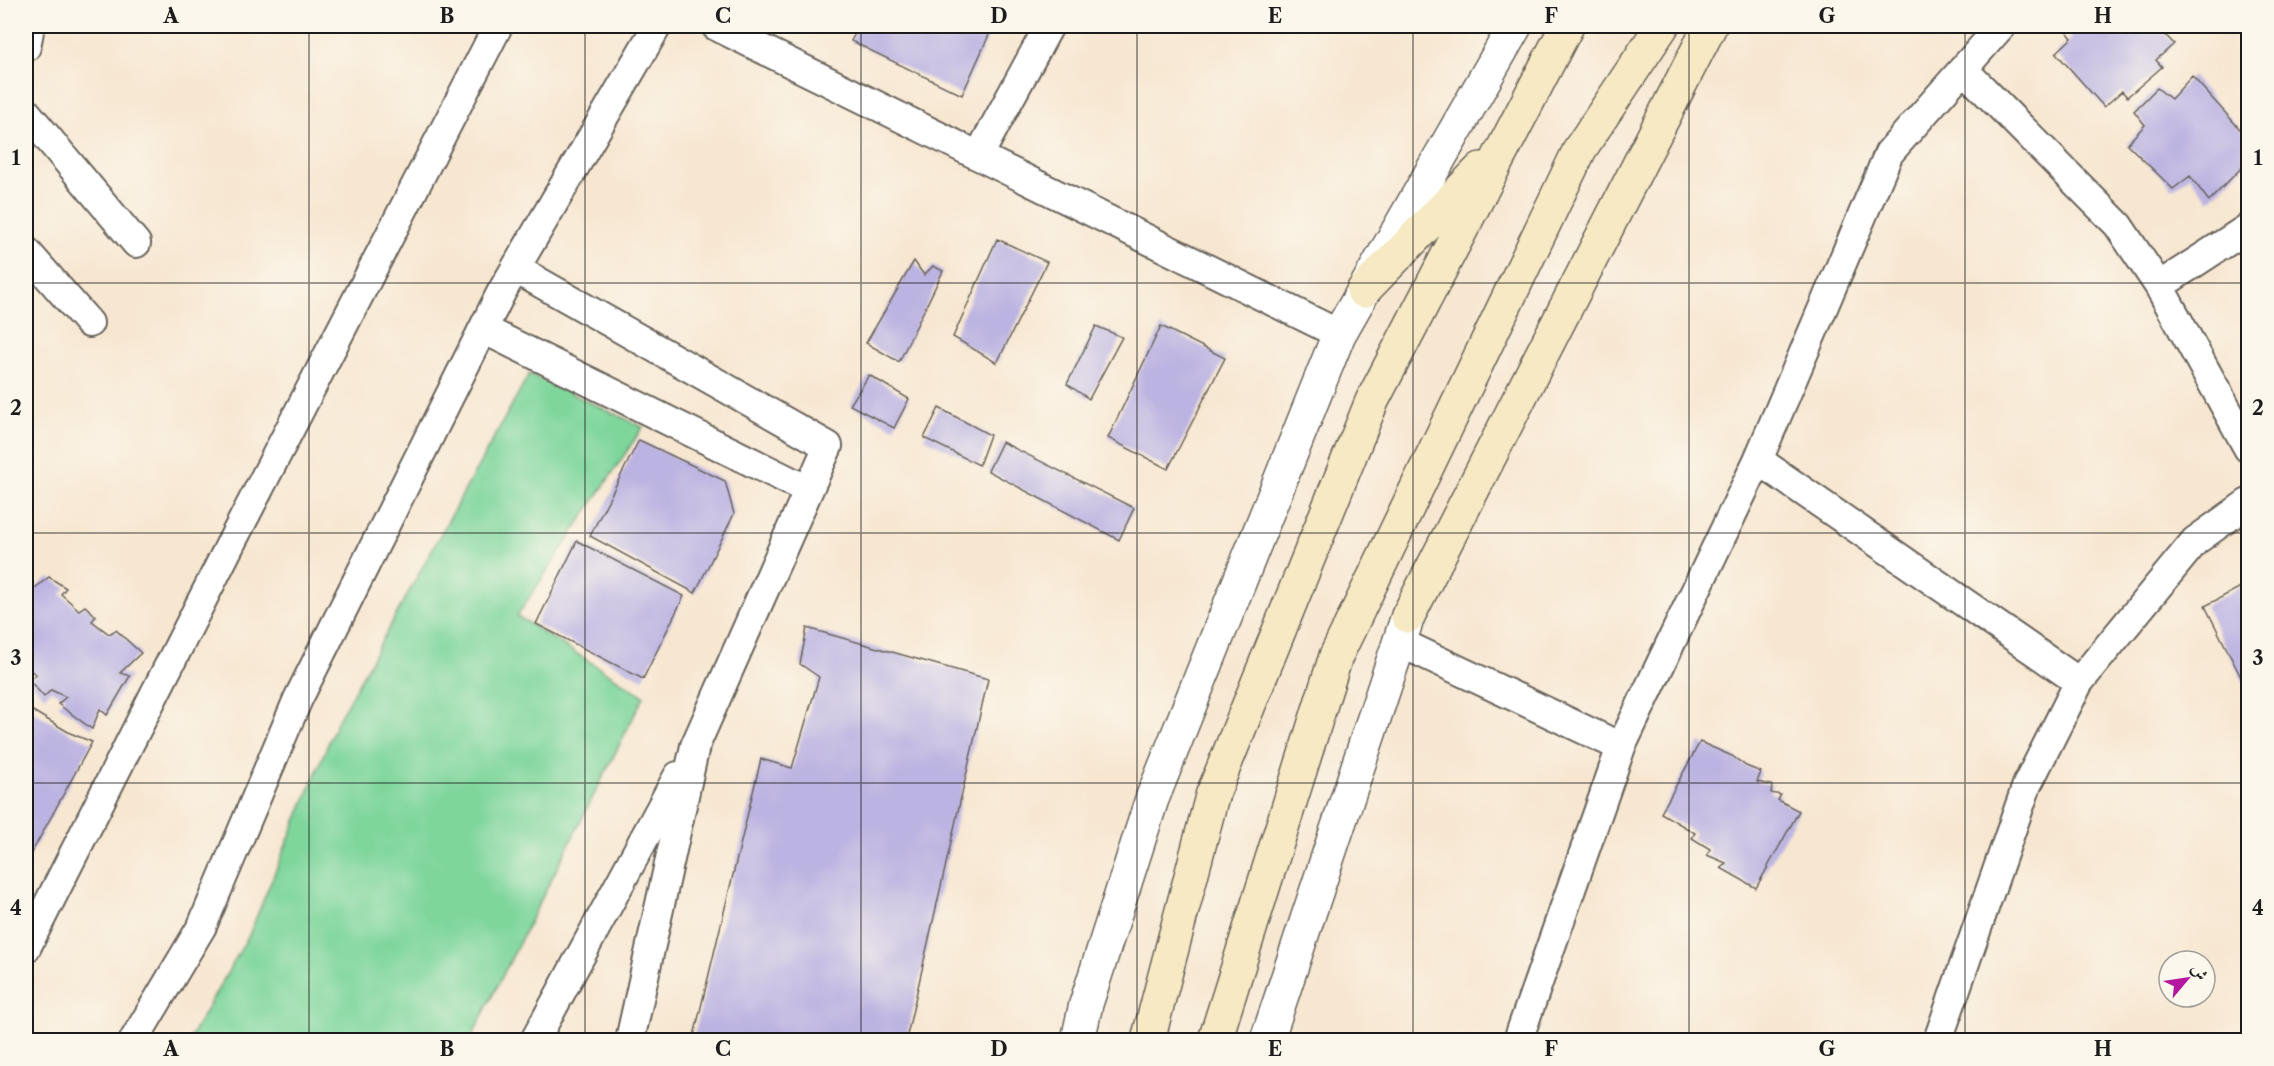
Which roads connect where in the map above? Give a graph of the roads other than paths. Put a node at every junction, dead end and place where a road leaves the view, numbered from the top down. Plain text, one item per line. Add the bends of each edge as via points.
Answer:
1 (30, 26) edge
2 (498, 26) edge
3 (657, 26) edge
4 (716, 26) edge
5 (1049, 26) edge
6 (1515, 26) edge
7 (1567, 26) edge
8 (1662, 26) edge
9 (1710, 26) edge
10 (2001, 26) edge
11 (26, 48) edge
12 (1963, 69) junction
13 (26, 112) edge
14 (1507, 141) junction
15 (979, 155) junction
16 (2248, 228) edge
17 (135, 243) dead end
18 (26, 251) edge
19 (516, 269) junction
20 (2158, 286) junction
21 (1363, 291) junction
22 (89, 323) dead end
23 (483, 329) junction
24 (1339, 334) junction
25 (2248, 448) edge
26 (1758, 460) junction
27 (808, 490) junction
28 (2248, 504) edge
29 (1404, 629) junction
30 (2079, 682) junction
31 (695, 746) junction
32 (1621, 747) junction
33 (26, 948) edge
34 (134, 1041) edge
35 (535, 1041) edge
36 (630, 1041) edge
37 (1078, 1041) edge
38 (1148, 1041) edge
39 (1215, 1041) edge
40 (1267, 1041) edge
41 (1518, 1041) edge
42 (1938, 1041) edge

1 - 11 street
2 - 33 street
3 - 19 street
4 - 15 street
5 - 15 street
6 - 21 street
7 - 14 main road
8 - 39 main road via 1580,149 1336,656
9 - 29 main road
10 - 12 street
12 - 20 street via 2118,225
12 - 26 street via 1889,153
13 - 17 street
14 - 21 main road
14 - 38 main road via 1372,401 1212,796
15 - 24 street
16 - 20 street
18 - 22 street
19 - 23 street
19 - 27 street via 828,446
20 - 25 street
21 - 24 street
23 - 27 street
23 - 34 street via 298,699 202,926
24 - 37 street via 1152,799 1086,1004
26 - 30 street
26 - 32 street
27 - 31 street
28 - 30 street via 2195,541
29 - 32 street
29 - 40 street
30 - 42 street via 2027,785
31 - 35 street
31 - 36 street
32 - 41 street

